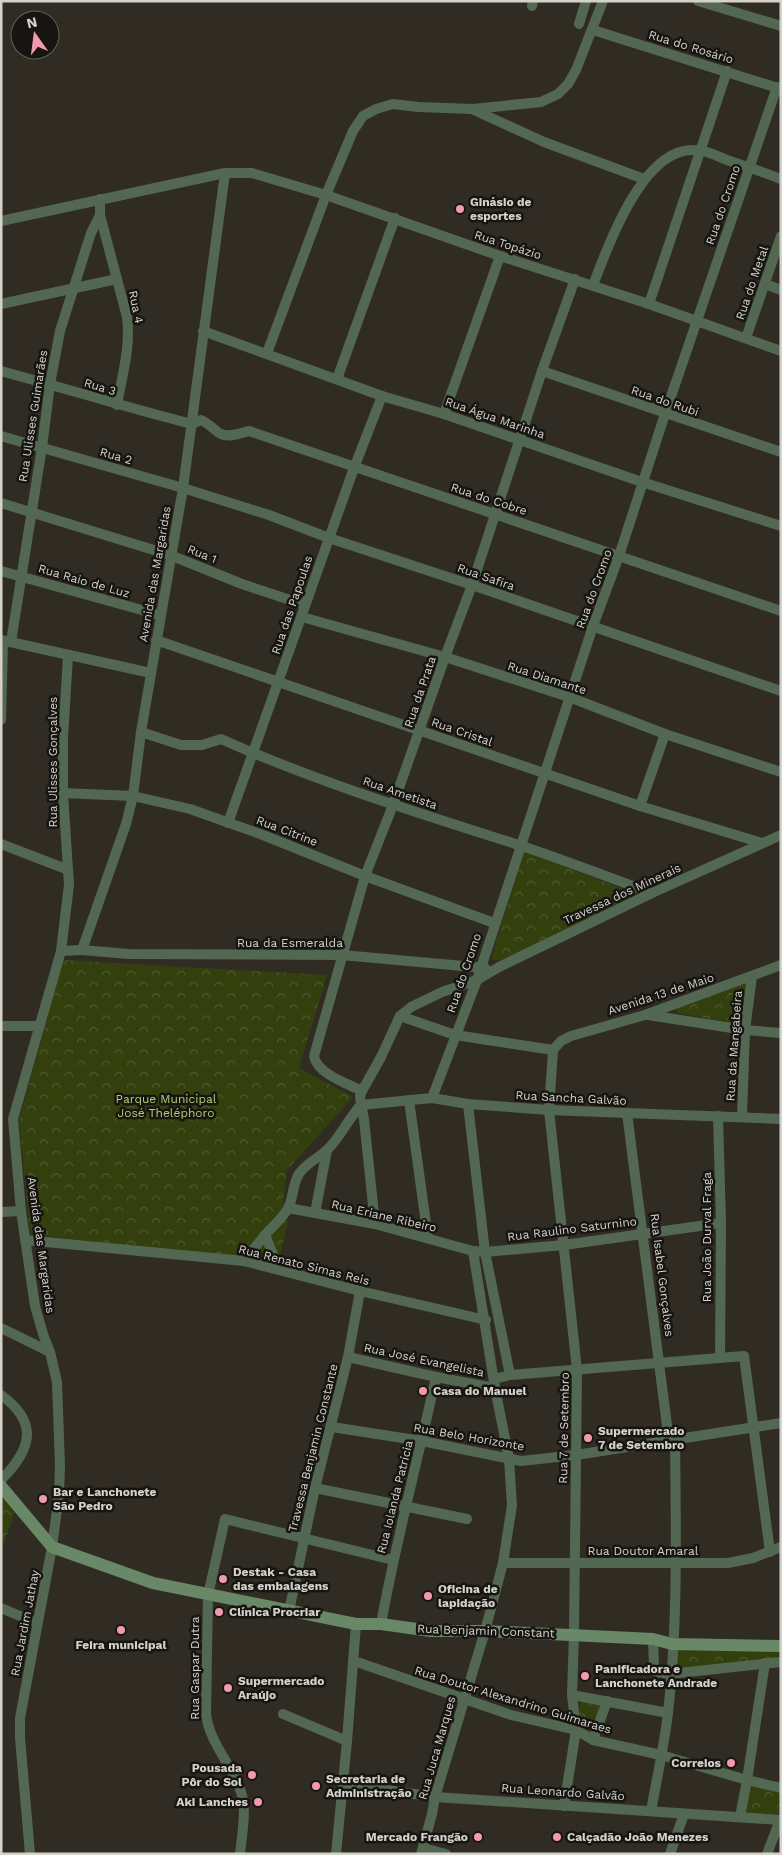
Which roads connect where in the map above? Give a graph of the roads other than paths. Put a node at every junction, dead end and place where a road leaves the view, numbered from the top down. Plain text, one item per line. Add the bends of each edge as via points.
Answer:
1 (586, 1) edge
2 (603, 1) edge
3 (698, 1) edge
4 (579, 24) dead end
5 (781, 26) edge
6 (593, 30) junction
7 (727, 71) junction
8 (779, 88) edge
9 (474, 110) junction
10 (701, 150) junction
11 (749, 168) junction
12 (225, 173) junction
13 (644, 179) junction
14 (781, 179) edge
15 (326, 194) junction
16 (100, 199) junction
17 (100, 216) junction
18 (395, 218) junction
19 (1, 221) edge
20 (781, 236) edge
21 (500, 256) junction
22 (117, 279) junction
23 (575, 279) junction
24 (765, 284) junction
25 (593, 285) junction
26 (75, 288) junction
27 (781, 290) edge
28 (1, 304) edge
29 (650, 304) junction
30 (697, 320) junction
31 (203, 331) junction
32 (746, 338) junction
33 (781, 351) edge
34 (267, 353) junction
35 (1, 371) edge
36 (542, 371) junction
37 (337, 378) junction
38 (50, 384) junction
39 (382, 396) junction
40 (117, 405) junction
41 (444, 414) junction
42 (665, 414) junction
43 (192, 424) junction
44 (1, 436) edge
45 (520, 440) junction
46 (42, 447) junction
47 (781, 452) edge
48 (354, 468) junction
49 (642, 482) junction
50 (183, 488) junction
51 (1, 503) edge
52 (31, 511) junction
53 (495, 514) junction
54 (781, 526) edge
55 (328, 538) junction
56 (170, 555) junction
57 (619, 556) junction
58 (1, 571) edge
59 (21, 576) junction
60 (472, 585) junction
61 (305, 605) junction
62 (781, 611) edge
63 (160, 615) junction
64 (302, 617) junction
65 (593, 626) junction
66 (156, 640) junction
67 (5, 641) edge
68 (68, 656) junction
69 (445, 657) junction
70 (151, 673) junction
71 (278, 683) junction
72 (781, 691) edge
73 (569, 698) junction
74 (1, 720) edge
75 (420, 730) junction
76 (141, 732) junction
77 (665, 734) junction
78 (252, 752) junction
79 (781, 772) edge
80 (545, 773) junction
81 (63, 793) junction
82 (133, 796) junction
83 (393, 805) junction
84 (640, 806) junction
85 (228, 823) junction
86 (781, 835) edge
87 (762, 843) junction
88 (1, 844) edge
89 (521, 846) junction
90 (66, 869) junction
91 (365, 876) junction
92 (652, 893) junction
93 (494, 923) junction
94 (82, 950) junction
95 (61, 951) junction
96 (342, 955) junction
97 (781, 965) edge
98 (499, 967) junction
99 (480, 968) junction
100 (752, 976) junction
101 (477, 980) junction
102 (645, 1015) junction
103 (400, 1016) junction
104 (1, 1026) edge
105 (39, 1026) junction
106 (745, 1030) junction
107 (781, 1033) edge
108 (455, 1035) junction
109 (553, 1050) junction
110 (362, 1091) junction
111 (432, 1098) junction
112 (409, 1100) junction
113 (468, 1104) junction
114 (361, 1105) junction
115 (549, 1110) junction
116 (628, 1113) junction
117 (718, 1116) junction
118 (742, 1117) junction
119 (1, 1119) edge
120 (13, 1119) junction
121 (781, 1119) edge
122 (327, 1150) junction
123 (288, 1208) junction
124 (21, 1211) junction
125 (1, 1212) edge
126 (315, 1213) junction
127 (721, 1223) junction
128 (375, 1224) junction
129 (644, 1233) junction
130 (265, 1235) junction
131 (428, 1238) junction
132 (25, 1240) junction
133 (564, 1245) junction
134 (473, 1251) junction
135 (485, 1252) junction
136 (244, 1261) junction
137 (279, 1269) junction
138 (360, 1291) junction
139 (486, 1320) junction
140 (1, 1328) edge
141 (50, 1352) junction
142 (348, 1357) junction
143 (720, 1358) junction
144 (660, 1363) junction
145 (577, 1370) junction
146 (510, 1375) junction
147 (436, 1377) junction
148 (495, 1383) junction
149 (1, 1395) edge
150 (781, 1423) edge
151 (754, 1426) junction
152 (332, 1427) junction
153 (672, 1440) junction
154 (422, 1441) junction
155 (576, 1456) junction
156 (509, 1459) junction
157 (1, 1480) edge
158 (1, 1486) edge
159 (315, 1488) junction
160 (406, 1507) junction
161 (467, 1519) dead end
162 (304, 1539) junction
163 (52, 1547) junction
164 (781, 1547) edge
165 (770, 1552) junction
166 (392, 1560) junction
167 (504, 1563) junction
168 (575, 1563) junction
169 (676, 1564) junction
170 (208, 1595) junction
171 (1, 1608) edge
172 (289, 1611) junction
173 (37, 1623) junction
174 (356, 1624) junction
175 (380, 1624) junction
176 (485, 1631) junction
177 (574, 1634) junction
178 (652, 1639) junction
179 (672, 1644) junction
180 (781, 1646) edge
181 (354, 1661) junction
182 (781, 1662) edge
183 (765, 1663) junction
184 (670, 1674) junction
185 (572, 1696) junction
186 (464, 1700) junction
187 (607, 1701) junction
188 (668, 1713) junction
189 (283, 1714) dead end
190 (576, 1730) junction
191 (593, 1740) junction
192 (347, 1742) junction
193 (661, 1755) junction
194 (747, 1780) junction
195 (344, 1784) junction
196 (781, 1788) edge
197 (435, 1797) junction
198 (564, 1806) junction
199 (651, 1811) junction
200 (684, 1814) junction
201 (740, 1816) junction
202 (781, 1820) edge
203 (422, 1851) edge
204 (30, 1854) edge
205 (240, 1854) edge
206 (336, 1854) edge
207 (446, 1854) edge
208 (670, 1854) edge
209 (768, 1854) edge

1 - 4 street
2 - 6 street
3 - 5 street
6 - 7 street, Rua do Rosário
6 - 9 street via 576,70 558,94 541,102
7 - 8 street, Rua do Rosário
7 - 10 street
8 - 11 street, Rua do Cromo
9 - 13 street via 544,142
9 - 15 street via 393,104 363,116 353,131
10 - 11 street
10 - 13 street via 679,150 661,160
10 - 29 street
11 - 14 street
11 - 30 street, Rua do Cromo
12 - 15 street, Rua Topázio via 252,173
12 - 16 street, Rua Topázio
12 - 31 street, Avenida das Margaridas
13 - 25 street via 612,237
15 - 18 street, Rua Topázio
15 - 34 street
16 - 17 street, Rua Ulisses Guimarães
16 - 19 street, Rua Topázio
17 - 22 street, Rua 4
17 - 26 street, Rua Ulisses Guimarães via 91,233
18 - 21 street, Rua Topázio
18 - 37 street
20 - 24 street, Rua do Metal
21 - 23 street, Rua Topázio
21 - 41 street
22 - 26 street
22 - 40 street, Rua 4 via 129,329
23 - 25 street, Rua Topázio
23 - 36 street, Rua da Prata
24 - 27 street
24 - 32 street, Rua do Metal
25 - 29 street, Rua Topázio
26 - 28 street
26 - 38 street, Rua Ulisses Guimarães via 60,331
29 - 30 street, Rua Topázio
30 - 32 street, Rua Topázio
30 - 42 street, Rua do Cromo
31 - 34 street, Rua Água Marinha
31 - 43 street, Avenida das Margaridas
32 - 33 street, Rua Topázio
34 - 37 street, Rua Água Marinha
35 - 38 street, Rua 3
36 - 42 street, Rua do Rubi
36 - 45 street, Rua da Prata
37 - 39 street, Rua Água Marinha
38 - 40 street, Rua 3
38 - 46 street, Rua Ulisses Guimarães
39 - 41 street, Rua Água Marinha
39 - 48 street, Rua das Papoulas
40 - 43 street, Rua 3
41 - 45 street, Rua Água Marinha
42 - 47 street, Rua do Rubi
42 - 49 street, Rua do Cromo
43 - 48 street, Rua do Cobre via 201,420 221,434 249,431
43 - 50 street, Avenida das Margaridas
44 - 46 street, Rua 2
45 - 49 street, Rua Água Marinha
45 - 53 street, Rua da Prata
46 - 50 street, Rua 2
46 - 52 street, Rua Ulisses Guimarães
48 - 53 street, Rua do Cobre
48 - 55 street, Rua das Papoulas
49 - 54 street, Rua Água Marinha
49 - 57 street, Rua do Cromo
50 - 55 street, Rua Safira via 269,515
50 - 56 street, Avenida das Margaridas
51 - 52 street, Rua 1
52 - 56 street, Rua 1
52 - 59 street, Rua Ulisses Guimarães
53 - 57 street, Rua do Cobre
53 - 60 street, Rua da Prata
55 - 60 street, Rua Safira
55 - 61 street, Rua das Papoulas
56 - 61 street, Rua 1
56 - 63 street, Avenida das Margaridas
57 - 62 street, Rua do Cobre
57 - 65 street, Rua do Cromo
58 - 59 street, Rua Raio de Luz
59 - 63 street, Rua Raio de Luz
59 - 67 street, Rua Ulisses Guimarães
60 - 65 street, Rua Safira
60 - 69 street, Rua da Prata
61 - 64 street, Rua das Papoulas
63 - 66 street, Avenida das Margaridas
64 - 69 street, Rua Diamante
64 - 71 street, Rua das Papoulas
65 - 72 street, Rua Safira
65 - 73 street, Rua do Cromo
66 - 70 street, Avenida das Margaridas
66 - 71 street, Rua Cristal
67 - 68 street
67 - 74 street, Rua Ulisses Guimarães
68 - 70 street
68 - 81 street, Rua Ulisses Gonçalves
69 - 73 street, Rua Diamante
69 - 75 street, Rua da Prata
70 - 76 street, Avenida das Margaridas
71 - 75 street, Rua Cristal
71 - 78 street, Rua das Papoulas
73 - 77 street, Rua Diamante
73 - 80 street, Rua do Cromo
75 - 80 street, Rua Cristal
75 - 83 street, Rua da Prata
76 - 78 street, Rua Ametista via 181,745 202,745 221,739
76 - 82 street, Avenida das Margaridas
77 - 79 street, Rua Diamante
77 - 84 street
78 - 83 street, Rua Ametista
78 - 85 street, Rua das Papoulas
80 - 84 street, Rua Cristal
80 - 89 street, Rua do Cromo
81 - 82 street, Rua Citrine
81 - 90 street, Rua Ulisses Gonçalves
82 - 85 street, Rua Citrine via 190,809
82 - 94 street, Avenida das Margaridas
83 - 89 street, Rua Ametista
83 - 91 street, Rua da Prata
84 - 87 street, Rua Cristal
85 - 91 street, Rua Citrine
86 - 87 street, Travessa dos Minerais
87 - 92 street, Travessa dos Minerais
88 - 90 street
89 - 92 street, Rua Ametista
89 - 93 street, Rua do Cromo
90 - 95 street, Avenida das Margaridas via 69,885
91 - 93 street, Rua Citrine
91 - 96 street, Rua da Prata
92 - 98 street, Travessa dos Minerais
93 - 99 street, Rua do Cromo
94 - 95 street
94 - 96 street, Rua da Esmeralda via 129,954
95 - 105 street, Avenida das Margaridas
96 - 99 street, Rua da Esmeralda
96 - 110 street, Rua da Prata via 314,1056 321,1070
97 - 100 street, Avenida 13 de Maio
98 - 99 street, Rua da Esmeralda
98 - 101 street, Travessa dos Minerais
99 - 101 street, Rua do Cromo
100 - 102 street, Avenida 13 de Maio
100 - 106 street, Rua da Mangabeira
101 - 103 street, Travessa dos Minerais via 442,992
101 - 108 street, Rua do Cromo
102 - 106 street
102 - 109 street, Avenida 13 de Maio via 571,1036
103 - 108 street
103 - 110 street
104 - 105 street
105 - 120 street, Avenida das Margaridas
106 - 107 street
106 - 118 street, Rua da Mangabeira
108 - 109 street
108 - 111 street, Rua do Cromo
109 - 115 street, Rua 7 de Setembro
110 - 114 street
111 - 112 street, Rua Sancha Galvão
111 - 113 street, Rua Sancha Galvão
112 - 114 street, Rua Sancha Galvão
112 - 131 street
113 - 115 street, Rua Sancha Galvão
113 - 135 street
114 - 122 street
114 - 128 street
115 - 116 street, Rua Sancha Galvão
115 - 133 street, Rua 7 de Setembro
116 - 117 street, Rua Sancha Galvão
116 - 129 street, Rua Isabel Gonçalves
117 - 118 street, Rua Sancha Galvão
117 - 127 street, Rua João Durval Fraga
118 - 121 street, Rua Sancha Galvão
119 - 120 street
120 - 124 street, Avenida das Margaridas
122 - 123 street via 299,1173
122 - 126 street
123 - 126 street, Rua Eriane Ribeiro
123 - 130 street
124 - 125 street
124 - 132 street, Avenida das Margaridas
126 - 128 street, Rua Eriane Ribeiro
127 - 129 street, Rua Raulino Saturnino
127 - 143 street, Rua João Durval Fraga
128 - 131 street, Rua Eriane Ribeiro
129 - 133 street, Rua Raulino Saturnino
129 - 144 street, Rua Isabel Gonçalves
130 - 136 street
130 - 137 street
131 - 134 street, Rua Eriane Ribeiro
132 - 136 street, Rua Renato Simas Reis
132 - 141 street, Avenida das Margaridas via 35,1306
133 - 135 street, Rua Raulino Saturnino
133 - 145 street, Rua 7 de Setembro
134 - 135 street, Rua Eriane Ribeiro
134 - 139 street, Rua Juca Marques
135 - 146 street
136 - 137 street, Rua Renato Simas Reis
137 - 138 street, Rua Renato Simas Reis
138 - 139 street, Rua Renato Simas Reis
138 - 142 street, Travessa Benjamin Constante
139 - 148 street, Rua Juca Marques
140 - 141 street
141 - 163 street, Avenida das Margaridas via 57,1382 60,1466
142 - 147 street, Rua José Evangelista
142 - 152 street, Travessa Benjamin Constante
143 - 144 street, Rua José Evangelista
143 - 151 street, Rua José Evangelista via 744,1356
144 - 145 street, Rua José Evangelista
144 - 153 street, Rua Isabel Gonçalves
145 - 146 street, Rua José Evangelista
145 - 155 street, Rua 7 de Setembro
146 - 148 street, Rua José Evangelista
147 - 148 street, Rua José Evangelista
147 - 154 street, Rua Iolanda Patrícia
148 - 156 street, Rua Juca Marques
149 - 157 street via 22,1415 26,1435 22,1456
150 - 151 street, Rua Belo Horizonte
151 - 153 street, Rua Belo Horizonte
151 - 165 street
152 - 154 street, Rua Belo Horizonte
152 - 159 street, Travessa Benjamin Constante
153 - 155 street, Rua Belo Horizonte
153 - 169 street, Rua Isabel Gonçalves
154 - 156 street, Rua Belo Horizonte
154 - 160 street, Rua Iolanda Patrícia
155 - 156 street, Rua Belo Horizonte via 521,1461
155 - 168 street, Rua 7 de Setembro
156 - 167 street, Rua Juca Marques via 512,1505
158 - 163 street
159 - 160 street
159 - 162 street, Travessa Benjamin Constante
160 - 161 street
160 - 166 street, Rua Iolanda Patrícia
162 - 166 street
162 - 170 street, Rua Gaspar Dutra via 225,1519
162 - 172 street, Travessa Benjamin Constante
163 - 170 street, Rua Benjamin Constant via 153,1583
163 - 173 street, Rua Jardim Jathay
164 - 165 street, Rua Doutor Amaral
165 - 169 street, Rua Doutor Amaral via 741,1561
166 - 175 street, Rua Iolanda Patrícia
167 - 168 street, Rua Doutor Amaral
167 - 176 street, Rua Juca Marques
168 - 169 street, Rua Doutor Amaral
168 - 177 street, Rua 7 de Setembro
169 - 179 street, Rua Isabel Gonçalves
170 - 172 street, Rua Benjamin Constant
170 - 205 street, Rua Gaspar Dutra via 207,1722 242,1794
171 - 173 street
172 - 174 street, Rua Benjamin Constant
173 - 204 street, Rua Jardim Jathay via 20,1718
174 - 175 street, Rua Benjamin Constant
174 - 181 street
175 - 176 street, Rua Benjamin Constant via 431,1631
176 - 177 street, Rua Benjamin Constant
176 - 186 street, Rua Juca Marques
177 - 178 street, Rua Benjamin Constant
177 - 185 street, Rua 7 de Setembro
178 - 179 street, Rua Benjamin Constant
178 - 184 street via 655,1670
179 - 180 street, Rua Benjamin Constant
179 - 184 street, Rua Isabel Gonçalves
181 - 186 street, Rua Doutor Alexandrino Guimaraes
181 - 192 street
182 - 183 street
183 - 184 street
183 - 194 street
184 - 188 street, Rua Isabel Gonçalves
185 - 187 street
185 - 190 street, Rua 7 de Setembro
186 - 190 street, Rua Doutor Alexandrino Guimaraes
186 - 197 street, Rua Juca Marques
187 - 188 street
187 - 191 street
188 - 193 street, Rua Isabel Gonçalves
189 - 192 street
190 - 191 street, Rua Doutor Alexandrino Guimaraes
190 - 198 street, Rua 7 de Setembro
191 - 193 street, Rua Doutor Alexandrino Guimaraes
192 - 195 street
193 - 194 street, Rua Doutor Alexandrino Guimaraes
193 - 199 street, Rua Isabel Gonçalves
194 - 196 street, Rua Doutor Alexandrino Guimaraes
194 - 201 street
195 - 197 street, Rua Leonardo Galvão
195 - 206 street
197 - 198 street, Rua Leonardo Galvão
197 - 203 street, Rua Juca Marques
198 - 199 street, Rua Leonardo Galvão
199 - 200 street, Rua Leonardo Galvão
200 - 201 street, Rua Leonardo Galvão
200 - 208 street
201 - 202 street, Rua Leonardo Galvão
202 - 209 street
203 - 207 street

